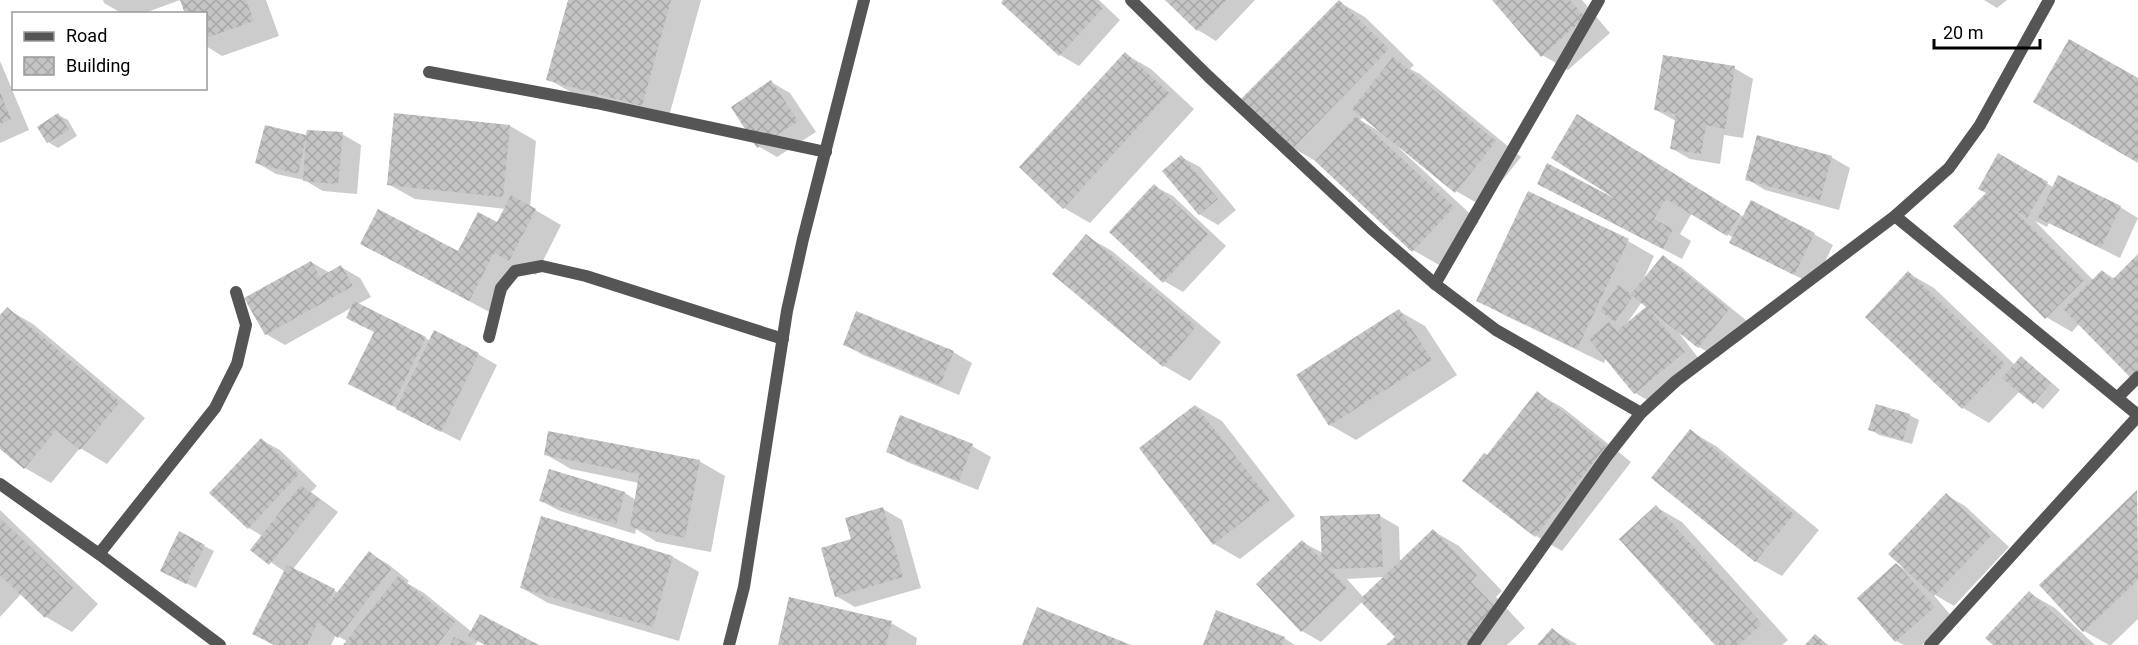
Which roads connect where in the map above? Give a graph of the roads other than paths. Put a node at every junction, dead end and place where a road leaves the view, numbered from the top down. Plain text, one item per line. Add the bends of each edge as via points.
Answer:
1 (864, 0) edge
2 (1131, 0) edge
3 (1599, 0) edge
4 (2049, 0) edge
5 (429, 72) dead end
6 (826, 152) junction
7 (1895, 216) junction
8 (1435, 284) junction
9 (236, 292) dead end
10 (489, 337) dead end
11 (783, 339) junction
12 (2138, 377) edge
13 (2118, 397) junction
14 (1641, 413) junction
15 (2138, 415) edge
16 (0, 484) edge
17 (99, 554) junction
18 (220, 645) edge
19 (729, 645) edge
20 (1473, 645) edge
21 (1930, 645) edge

1 - 6 street
2 - 8 street via 1234,101
3 - 8 street
4 - 7 street via 1980,125 1949,168
5 - 6 street
6 - 11 street
7 - 13 street
7 - 14 street via 1676,381
8 - 14 street via 1496,330
9 - 17 street via 246,325 237,364 215,408
10 - 11 street via 501,288 515,271 542,266 586,276
11 - 19 street via 744,587
12 - 13 street
13 - 15 street
14 - 20 street
15 - 21 street
16 - 17 street
17 - 18 street

